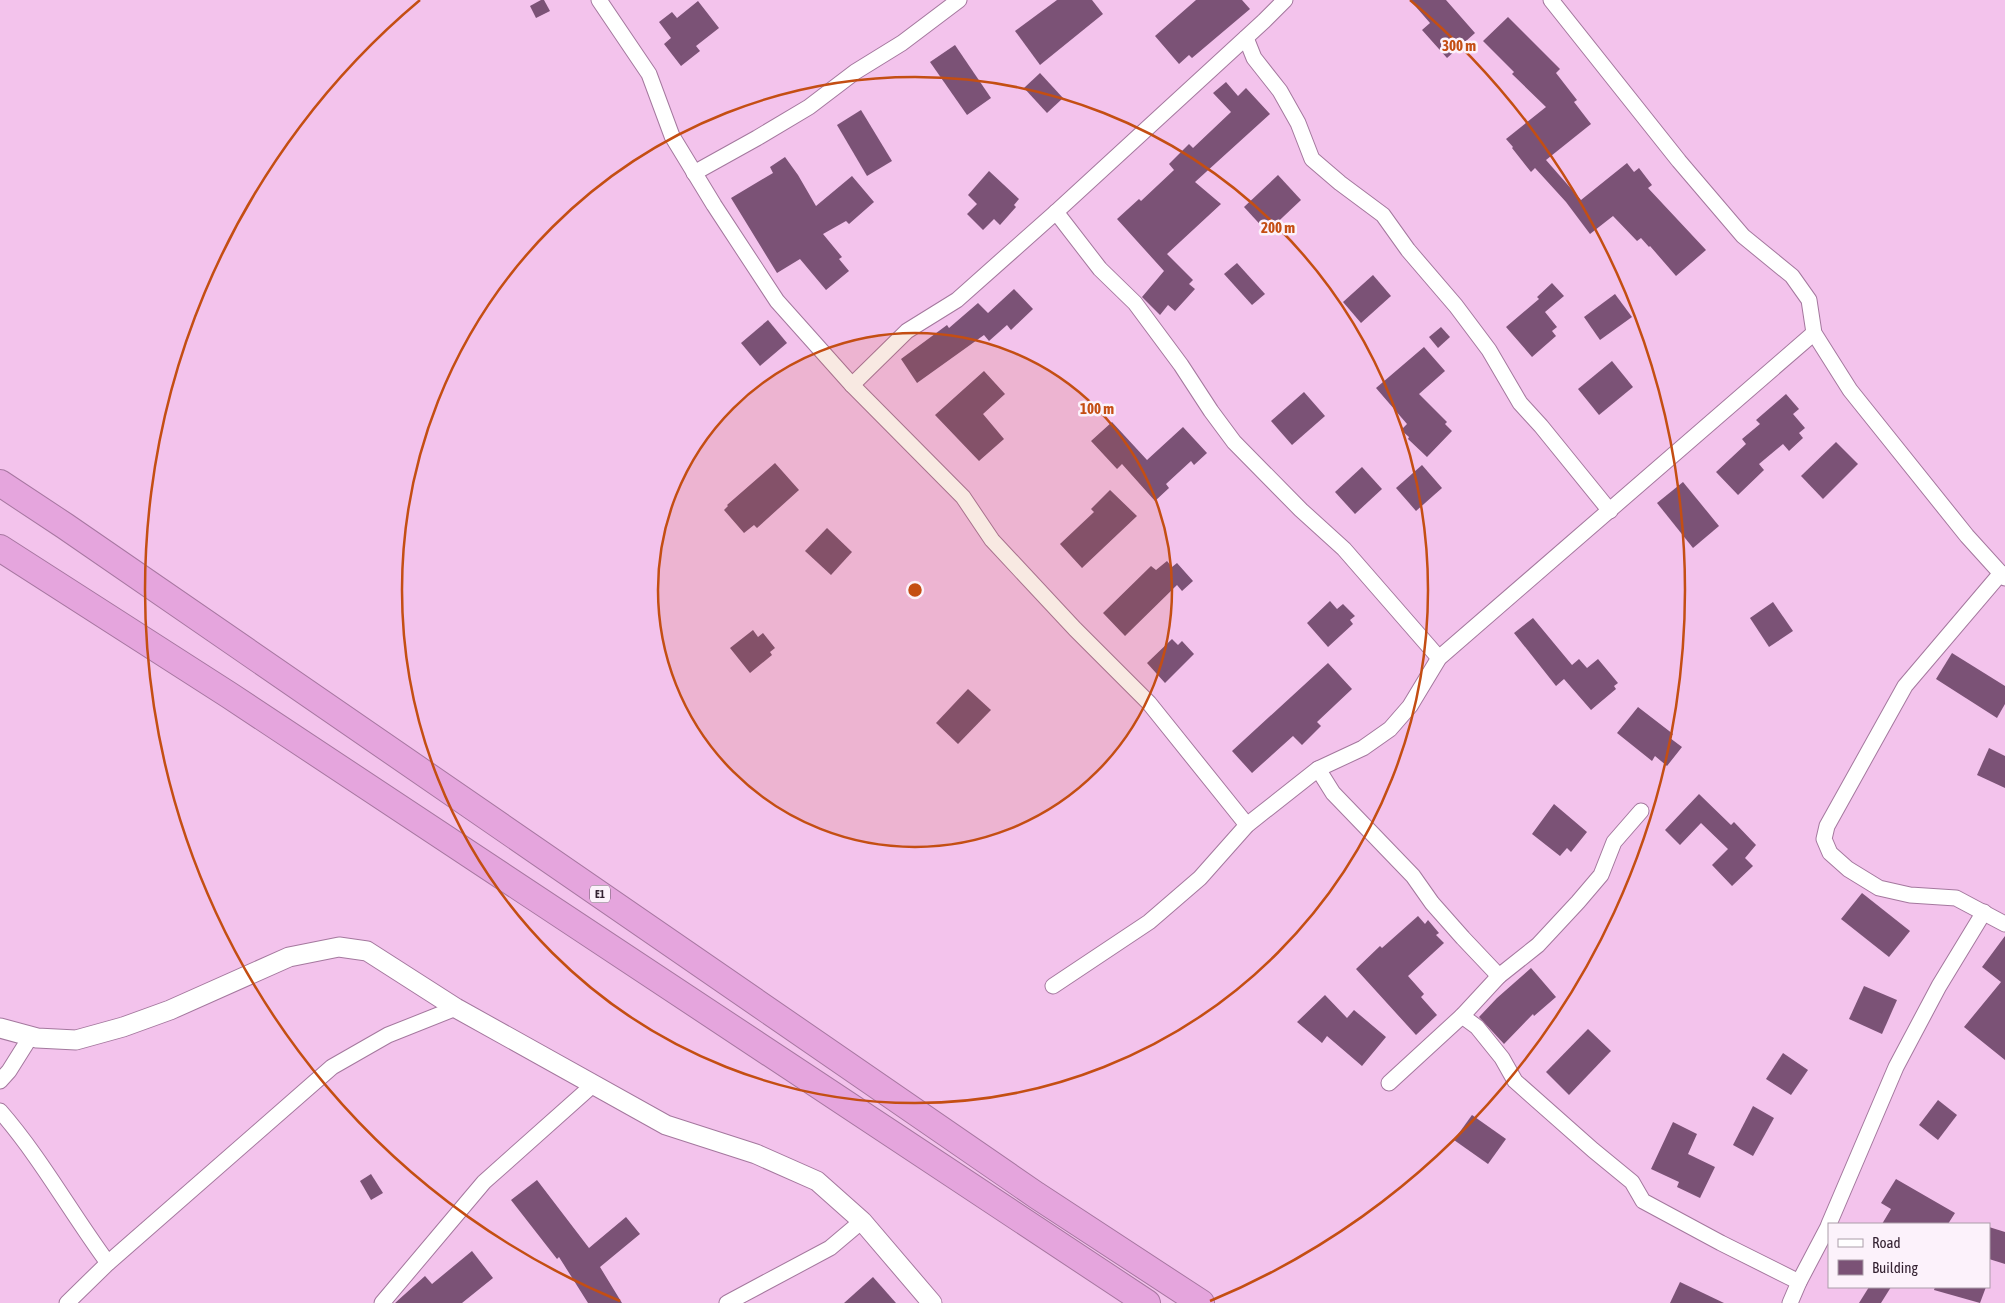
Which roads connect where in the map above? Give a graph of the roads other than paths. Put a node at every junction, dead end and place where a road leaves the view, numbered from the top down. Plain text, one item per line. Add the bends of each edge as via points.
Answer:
1 (599, 0) edge
2 (959, 0) edge
3 (1285, 0) edge
4 (1551, 0) edge
5 (1246, 38) junction
6 (694, 173) junction
7 (1056, 212) junction
8 (1814, 333) junction
9 (852, 385) junction
10 (0, 483) edge
11 (1610, 511) junction
12 (0, 548) edge
13 (2003, 576) edge
14 (1439, 658) junction
15 (1318, 769) junction
16 (1641, 811) dead end
17 (1247, 825) junction
18 (1984, 912) junction
19 (2005, 924) edge
20 (1499, 976) junction
21 (1053, 986) dead end
22 (456, 1008) junction
23 (1462, 1016) junction
24 (0, 1028) edge
25 (31, 1036) junction
26 (0, 1080) edge
27 (1389, 1083) dead end
28 (594, 1084) junction
29 (0, 1111) edge
30 (862, 1221) junction
31 (1830, 1223) edge
32 (1828, 1227) edge
33 (108, 1263) junction
34 (1799, 1282) junction
35 (748, 1299) edge
36 (67, 1303) edge
37 (382, 1303) edge
38 (727, 1303) edge
39 (932, 1303) edge
40 (1147, 1303) edge
41 (1201, 1303) edge
42 (1790, 1303) edge

1 - 6 street via 648,74 672,136
2 - 6 street via 809,107
3 - 5 street
4 - 8 street via 1743,236 1792,276 1809,300
5 - 7 street
5 - 11 street via 1254,58 1280,91 1312,159 1383,214 1489,350 1520,403
6 - 9 street via 777,301
7 - 9 street via 957,300 907,331
7 - 14 street via 1100,269 1135,302 1234,442 1300,510 1344,549
8 - 11 street
8 - 13 street via 1850,390
9 - 17 street via 962,497 992,540 1075,629 1149,702
10 - 41 highway, E1 via 1036,1195
11 - 14 street
12 - 40 highway via 245,706
13 - 18 street via 1905,686 1827,826 1824,839 1830,853 1848,870 1879,888 1956,898
14 - 15 street via 1410,706 1390,730 1363,748
15 - 17 street
15 - 20 street via 1333,793 1413,876 1450,924
16 - 20 street via 1614,842 1601,875 1578,902 1538,945
17 - 21 street via 1200,878 1149,922
18 - 19 street
18 - 31 street via 1896,1066
20 - 23 street
22 - 25 street via 368,951 339,947 289,957 170,1010 123,1027 76,1040
22 - 28 street
22 - 33 street via 388,1035 332,1068
23 - 27 street
23 - 34 street via 1478,1027 1515,1081 1632,1182 1643,1201
24 - 25 street
25 - 26 street via 10,1071
28 - 30 street via 666,1125 756,1154 817,1181
28 - 37 street via 484,1182
29 - 33 street via 20,1134
30 - 35 street via 830,1248
30 - 39 street
32 - 34 street
33 - 36 street
34 - 42 street
35 - 38 street

